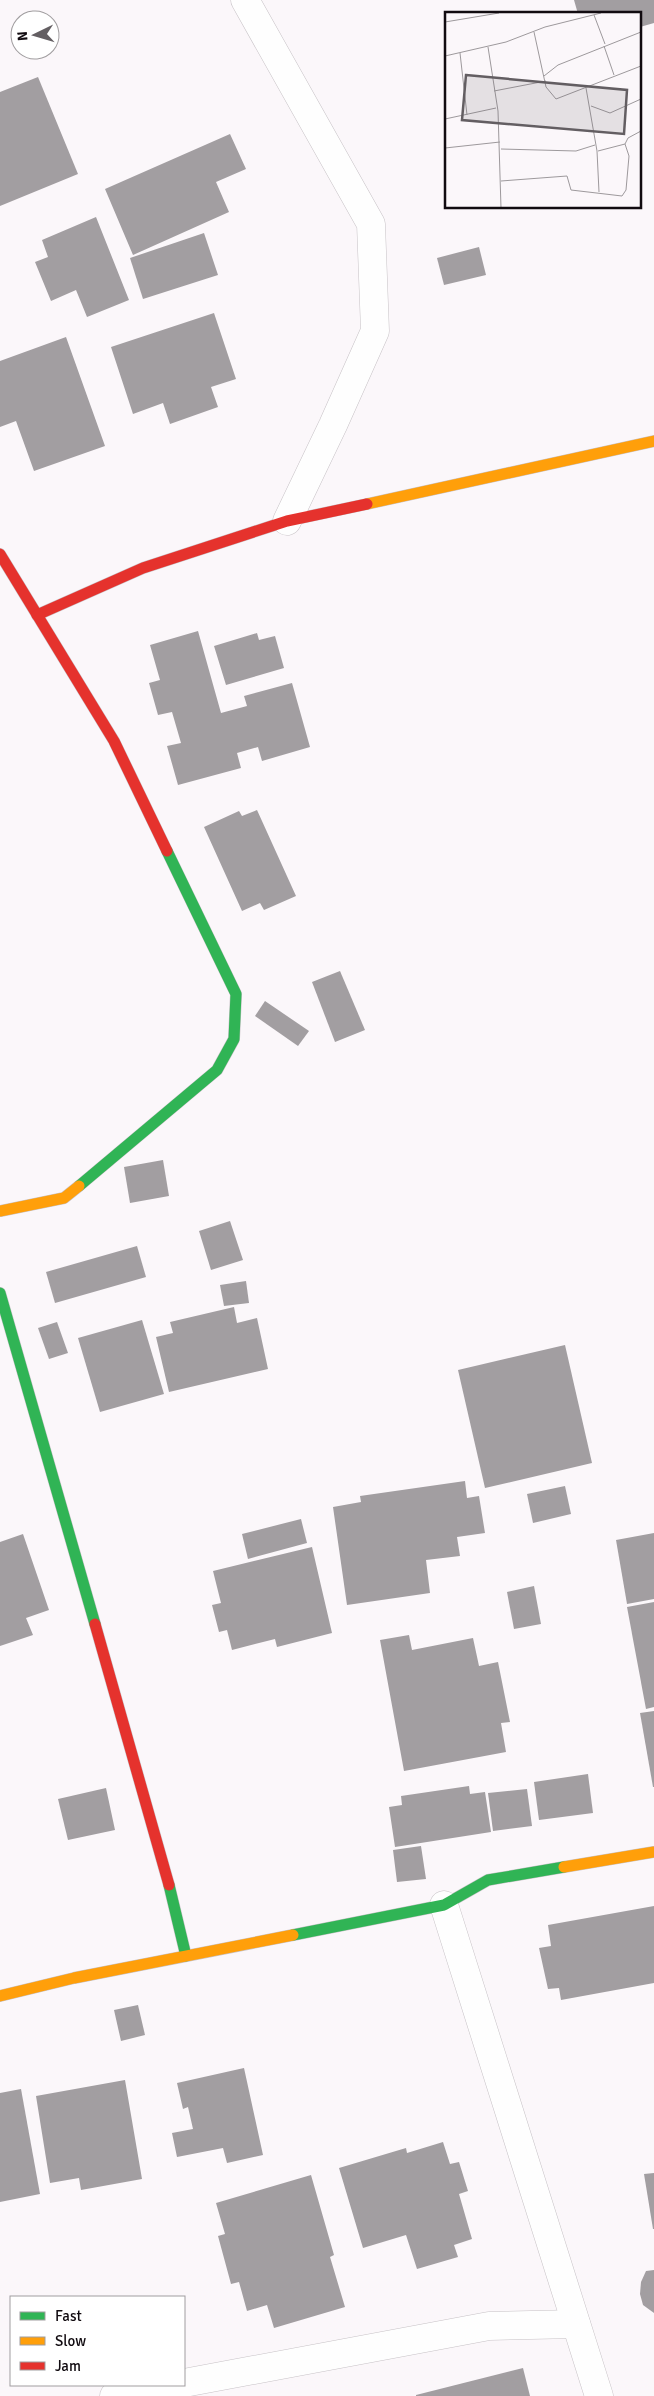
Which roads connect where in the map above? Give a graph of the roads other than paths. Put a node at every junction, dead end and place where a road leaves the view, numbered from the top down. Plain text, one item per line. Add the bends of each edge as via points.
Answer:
1 (245, 0) edge
2 (654, 441) edge
3 (287, 521) junction
4 (0, 554) edge
5 (37, 615) junction
6 (0, 1211) edge
7 (0, 1293) edge
8 (654, 1852) edge
9 (444, 1905) junction
10 (186, 1956) junction
11 (0, 1996) edge
12 (576, 2324) junction
13 (185, 2383) edge
14 (169, 2386) edge
15 (114, 2396) edge
16 (599, 2396) edge

1 - 3 street via 371,224 375,331
2 - 3 street
3 - 5 street via 143,568
4 - 5 street
5 - 6 street via 114,741 236,994 234,1039 217,1070 64,1198
7 - 10 street via 169,1884
8 - 9 street via 488,1880
9 - 10 street
9 - 12 street
10 - 11 street
12 - 13 street via 489,2326
12 - 16 street
14 - 15 street

